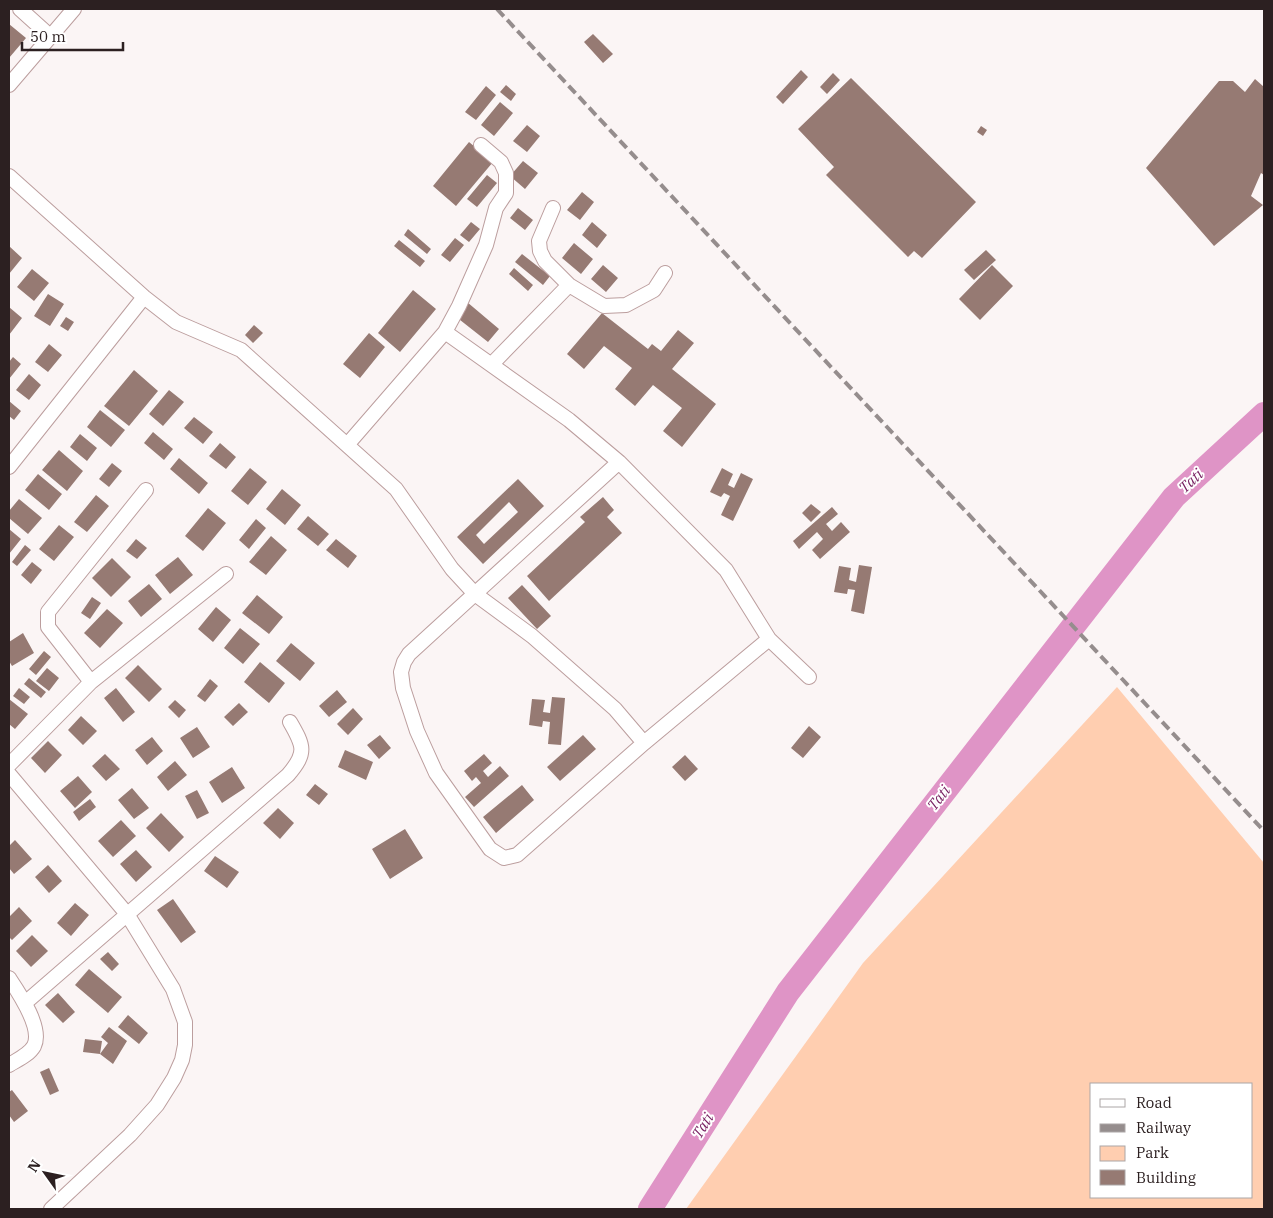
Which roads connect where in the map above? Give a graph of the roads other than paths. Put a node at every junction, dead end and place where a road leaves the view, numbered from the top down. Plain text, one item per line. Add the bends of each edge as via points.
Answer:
1 (20, 9) edge
2 (74, 9) edge
3 (51, 36) junction
4 (9, 85) edge
5 (480, 145) dead end
6 (9, 176) edge
7 (554, 208) dead end
8 (665, 273) dead end
9 (569, 285) junction
10 (144, 297) junction
11 (445, 332) junction
12 (492, 364) junction
13 (347, 446) junction
14 (619, 462) junction
15 (9, 467) edge
16 (146, 490) dead end
17 (226, 574) dead end
18 (475, 594) junction
19 (770, 639) junction
20 (809, 678) dead end
21 (90, 682) junction
22 (290, 722) dead end
23 (644, 743) junction
24 (9, 765) edge
25 (9, 774) edge
26 (127, 914) junction
27 (9, 978) edge
28 (25, 1003) junction
29 (9, 1065) edge
30 (51, 1209) edge

1 - 3 street
2 - 3 street
3 - 4 street
5 - 11 street via 501,162 506,173 506,193 496,208 486,245
6 - 10 street
7 - 9 street via 539,241 540,251
8 - 9 street via 654,290 626,305 604,306
9 - 12 street
10 - 13 street via 176,322 241,350
10 - 15 street
11 - 12 street
11 - 13 street
12 - 14 street via 569,420
13 - 18 street via 396,489 452,569
14 - 18 street
14 - 19 street via 726,570
16 - 21 street via 48,612 48,627
17 - 21 street
18 - 23 street via 532,636 615,709
18 - 23 street via 409,654 401,672 417,731 436,774 490,849 504,858 517,855
19 - 20 street
19 - 23 street
21 - 24 street
22 - 26 street via 303,750 299,762 288,775
25 - 26 street
26 - 28 street
26 - 30 street via 173,989 185,1022 182,1060 157,1105 130,1135
27 - 28 street
28 - 29 street via 37,1035 34,1047

